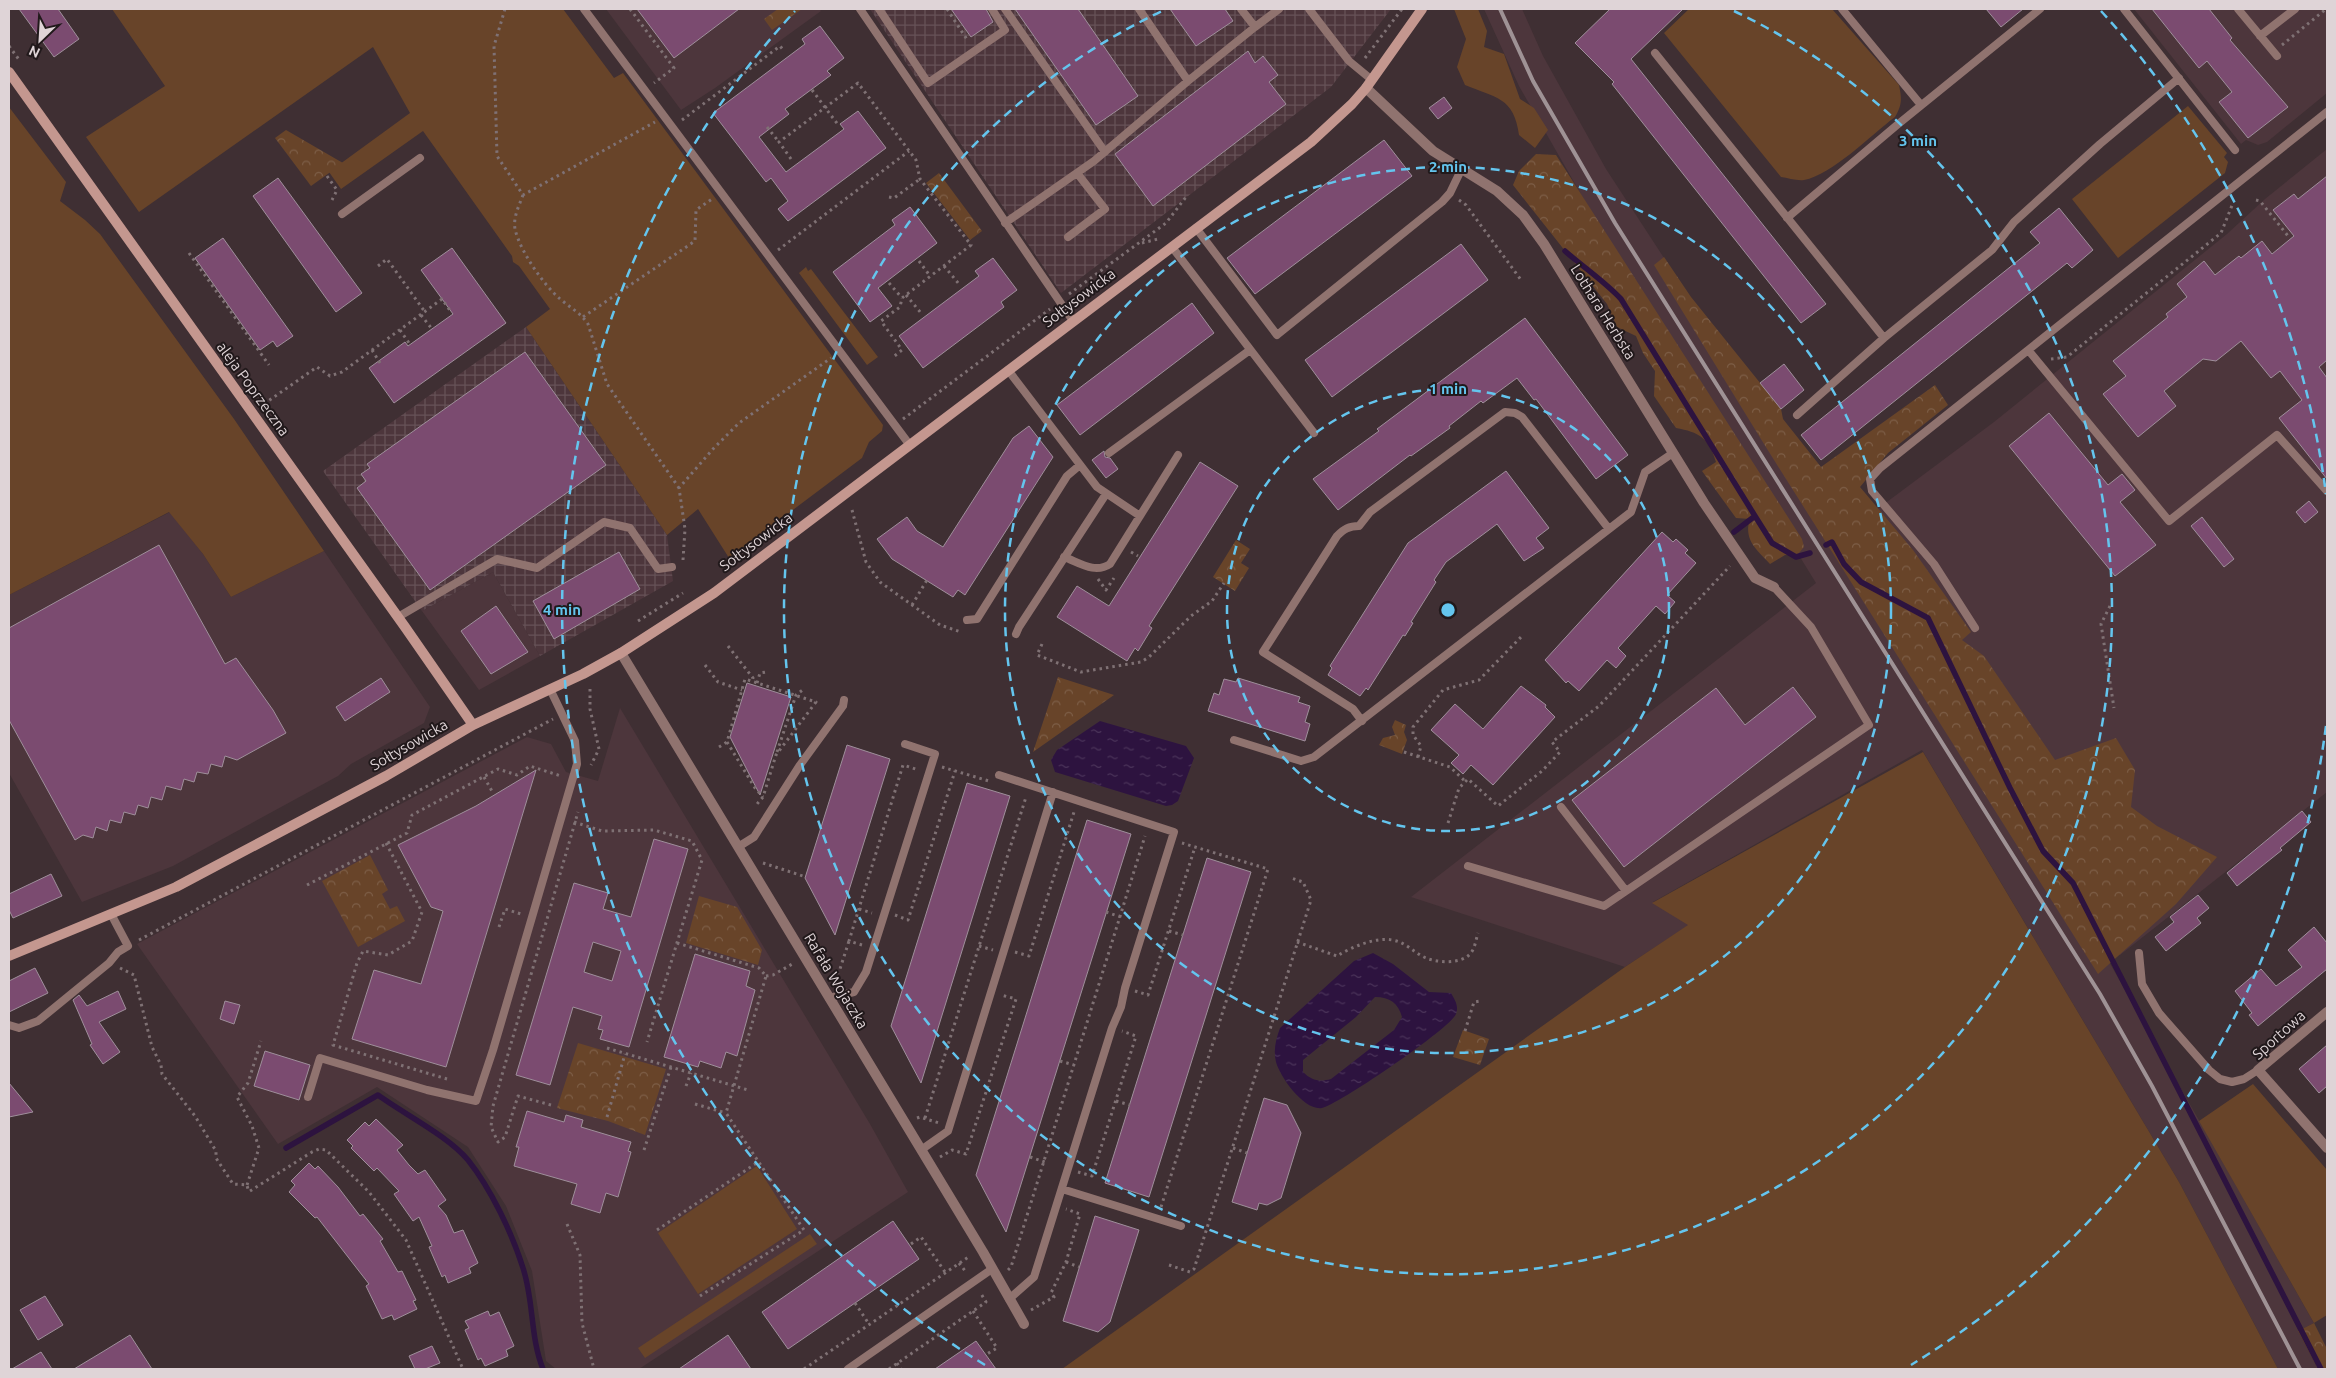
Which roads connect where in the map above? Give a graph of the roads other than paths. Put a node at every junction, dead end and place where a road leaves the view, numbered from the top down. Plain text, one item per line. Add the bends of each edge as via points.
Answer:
1 (584, 9) edge
2 (860, 9) edge
3 (879, 9) edge
4 (992, 9) edge
5 (1005, 9) edge
6 (1139, 9) edge
7 (1241, 9) edge
8 (1279, 9) edge
9 (1309, 9) edge
10 (1422, 9) edge
11 (1842, 9) edge
12 (2040, 9) edge
13 (2124, 9) edge
14 (2238, 9) edge
15 (2295, 9) edge
16 (1255, 27) junction
17 (2260, 36) junction
18 (1655, 54) dead end
19 (2277, 56) dead end
20 (9, 72) edge
21 (2179, 78) junction
22 (1188, 81) junction
23 (1369, 84) junction
24 (1921, 106) junction
25 (2327, 112) edge
26 (2235, 150) dead end
27 (1106, 152) junction
28 (420, 158) dead end
29 (1462, 168) junction
30 (1077, 173) junction
31 (342, 214) dead end
32 (1787, 218) junction
33 (1005, 223) junction
34 (1196, 228) junction
35 (1068, 237) dead end
36 (1172, 247) junction
37 (1073, 321) junction
38 (1884, 338) junction
39 (1250, 350) junction
40 (2029, 350) junction
41 (1008, 370) junction
42 (1797, 415) dead end
43 (1314, 433) dead end
44 (909, 444) junction
45 (1109, 453) dead end
46 (1673, 453) junction
47 (1178, 455) dead end
48 (1080, 464) junction
49 (2327, 491) edge
50 (1106, 494) junction
51 (1140, 516) junction
52 (1609, 529) junction
53 (1064, 556) junction
54 (672, 567) dead end
55 (1774, 587) joint
56 (398, 617) junction
57 (967, 620) dead end
58 (1975, 628) dead end
59 (1016, 634) dead end
60 (621, 653) junction
61 (550, 689) junction
62 (844, 700) dead end
63 (1362, 721) junction
64 (473, 725) junction
65 (1234, 740) dead end
66 (905, 744) dead end
67 (999, 775) dead end
68 (1053, 792) junction
69 (1561, 807) dead end
70 (738, 847) junction
71 (1468, 866) dead end
72 (1626, 891) junction
73 (111, 914) junction
74 (2140, 953) dead end
75 (9, 956) edge
76 (829, 998) junction
77 (2327, 1012) edge
78 (9, 1025) edge
79 (2258, 1070) junction
80 (308, 1097) dead end
81 (2327, 1148) edge
82 (921, 1150) junction
83 (1062, 1188) junction
84 (1181, 1226) dead end
85 (995, 1273) junction
86 (1009, 1299) junction
87 (1022, 1320) road end
88 (848, 1369) edge

1 - 44 lane
2 - 33 lane
3 - 4 lane via 928,83 1005,30
5 - 27 lane
6 - 22 lane
7 - 16 lane
8 - 16 lane
9 - 23 lane
10 - 23 street, Sołtysowicka
11 - 24 lane
12 - 24 lane
13 - 21 lane
14 - 17 lane
15 - 17 lane
16 - 22 lane
17 - 19 lane
18 - 32 lane
20 - 56 street, aleja Poprzeczna
21 - 26 lane
21 - 38 lane via 2014,222 1992,250
22 - 27 lane
23 - 29 street, Lothara Herbsta via 1415,137
23 - 34 street, Sołtysowicka via 1311,142
24 - 32 lane
25 - 40 lane
27 - 30 lane
28 - 31 lane
29 - 34 lane via 1442,202 1277,335
29 - 46 street, Lothara Herbsta via 1497,191 1523,215
30 - 33 lane
30 - 35 lane via 1105,209
32 - 38 lane
33 - 37 lane
34 - 36 street, Sołtysowicka
36 - 37 street, Sołtysowicka
36 - 39 lane
37 - 41 street, Sołtysowicka
38 - 42 lane
39 - 43 lane
39 - 45 lane
40 - 49 lane via 2169,521 2277,435
40 - 58 lane via 1870,478 1872,491 1934,564
41 - 44 street, Sołtysowicka
41 - 48 lane
44 - 60 street, Sołtysowicka via 714,593
46 - 52 lane via 1645,472 1631,512
46 - 55 street, Lothara Herbsta via 1755,578
47 - 51 lane
48 - 50 lane via 1097,488
48 - 57 lane via 1067,476 977,618
50 - 51 lane
50 - 53 lane
51 - 53 lane via 1110,564 1102,570
52 - 63 lane
52 - 63 lane via 1522,417 1505,412 1370,512 1359,526 1344,529 1336,536 1263,652 1352,709
53 - 59 lane
54 - 56 lane via 658,569 630,528 604,522 536,568 497,559
55 - 72 lane via 1811,627 1869,725
56 - 64 street, aleja Poprzeczna
60 - 61 street, Sołtysowicka
60 - 70 street, Rafała Wojaczka
61 - 64 street, Sołtysowicka
61 - 80 lane via 575,741 577,764 494,1050 476,1101 320,1058
62 - 70 lane via 754,837
63 - 65 lane via 1307,761 1293,760
64 - 73 street, Sołtysowicka via 386,776 176,887
66 - 76 lane via 935,754 866,972 854,992
67 - 68 lane
68 - 82 lane via 948,1131
68 - 83 lane via 1174,832
69 - 72 lane
70 - 76 street, Rafała Wojaczka
71 - 72 lane via 1604,906
73 - 75 street, Sołtysowicka
73 - 78 lane via 128,946 38,1021 18,1028
74 - 79 lane via 2142,984 2159,1013 2209,1070 2220,1079 2232,1082
76 - 82 street, Rafała Wojaczka
77 - 79 street, Sportowa
79 - 81 street, Sportowa
82 - 85 street, Rafała Wojaczka
83 - 84 lane
83 - 86 lane via 1034,1277
85 - 86 street, Rafała Wojaczka
85 - 88 lane via 974,1282
86 - 87 street, Rafała Wojaczka

